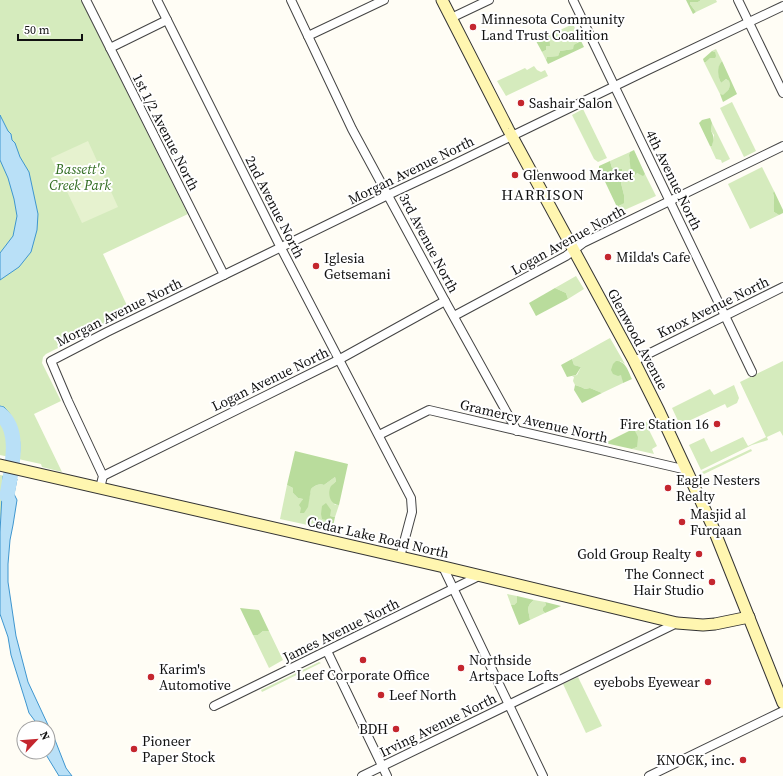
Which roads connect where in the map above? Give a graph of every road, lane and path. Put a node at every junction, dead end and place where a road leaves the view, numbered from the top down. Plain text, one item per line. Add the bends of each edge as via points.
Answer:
1 (86, 0) edge
2 (156, 0) edge
3 (291, 0) edge
4 (384, 0) edge
5 (442, 0) edge
6 (489, 0) edge
7 (573, 0) edge
8 (738, 0) edge
9 (783, 6) edge
10 (451, 18) junction
11 (167, 20) junction
12 (748, 23) junction
13 (308, 36) junction
14 (110, 48) junction
15 (614, 86) junction
16 (783, 93) edge
17 (512, 136) junction
18 (783, 146) edge
19 (388, 195) junction
20 (670, 201) junction
21 (281, 248) junction
22 (574, 250) junction
23 (224, 276) junction
24 (783, 287) edge
25 (445, 301) junction
26 (454, 316) junction
27 (725, 316) junction
28 (340, 359) junction
29 (634, 361) junction
30 (752, 372) dead end
31 (517, 431) junction
32 (379, 435) junction
33 (3, 466) edge
34 (687, 470) junction
35 (103, 476) junction
36 (100, 488) junction
37 (400, 557) junction
38 (443, 567) junction
39 (479, 576) junction
40 (454, 588) junction
41 (749, 616) junction
42 (676, 623) junction
43 (327, 651) junction
44 (783, 703) edge
45 (509, 704) junction
46 (214, 706) dead end
47 (783, 711) edge
48 (382, 766) junction
49 (362, 776) edge
50 (387, 776) edge
51 (543, 776) edge
52 (649, 776) edge

1 - 14 street, 1st 1/2 Avenue North
2 - 11 street, 2nd Avenue North
3 - 13 street, 3rd Avenue North
4 - 13 street
5 - 10 street, Glenwood Avenue
6 - 10 street
7 - 15 street, 4th Avenue North
8 - 12 street
9 - 12 street, Morgan Avenue North
10 - 17 street, Glenwood Avenue
11 - 14 street
11 - 21 street, 2nd Avenue North
12 - 15 street, Morgan Avenue North
12 - 16 street
13 - 19 street, 3rd Avenue North via 352,129
14 - 23 street, 1st 1/2 Avenue North
15 - 17 street, Morgan Avenue North
15 - 20 street, 4th Avenue North
17 - 19 street, Morgan Avenue North
17 - 22 street, Glenwood Avenue
18 - 20 street, Logan Avenue North
19 - 21 street, Morgan Avenue North
19 - 25 street, 3rd Avenue North
20 - 22 street, Logan Avenue North via 583,243
20 - 27 street, 4th Avenue North
21 - 23 street, Morgan Avenue North
21 - 28 street, 2nd Avenue North
22 - 26 street, Logan Avenue North
22 - 29 street, Glenwood Avenue
23 - 35 street, Morgan Avenue North via 51,360
24 - 27 street, Knox Avenue North
25 - 26 street, 3rd Avenue North
25 - 28 street, Logan Avenue North
26 - 31 street, 3rd Avenue North
27 - 29 street, Knox Avenue North
27 - 30 street, 4th Avenue North
28 - 32 street, 2nd Avenue North
28 - 35 street, Logan Avenue North
29 - 34 street, Glenwood Avenue
31 - 32 street, Gramercy Avenue North via 429,410
31 - 34 street, Gramercy Avenue North
32 - 37 street, 2nd Avenue North via 411,498 412,512
33 - 36 street, Cedar Lake Road North
34 - 41 street, Glenwood Avenue
35 - 36 street
36 - 37 street, Cedar Lake Road North
37 - 38 street, Cedar Lake Road North
38 - 39 street, Cedar Lake Road North
38 - 40 street
39 - 40 street, James Avenue North
39 - 42 street, Cedar Lake Road North
40 - 43 street, James Avenue North
40 - 45 street
41 - 42 street, Cedar Lake Road North via 709,625
41 - 44 street, Glenwood Avenue
42 - 45 street, Irving Avenue North
43 - 46 street, James Avenue North
43 - 48 street
45 - 48 street, Irving Avenue North
45 - 51 street
47 - 52 street
48 - 49 street, Irving Avenue North
48 - 50 street

